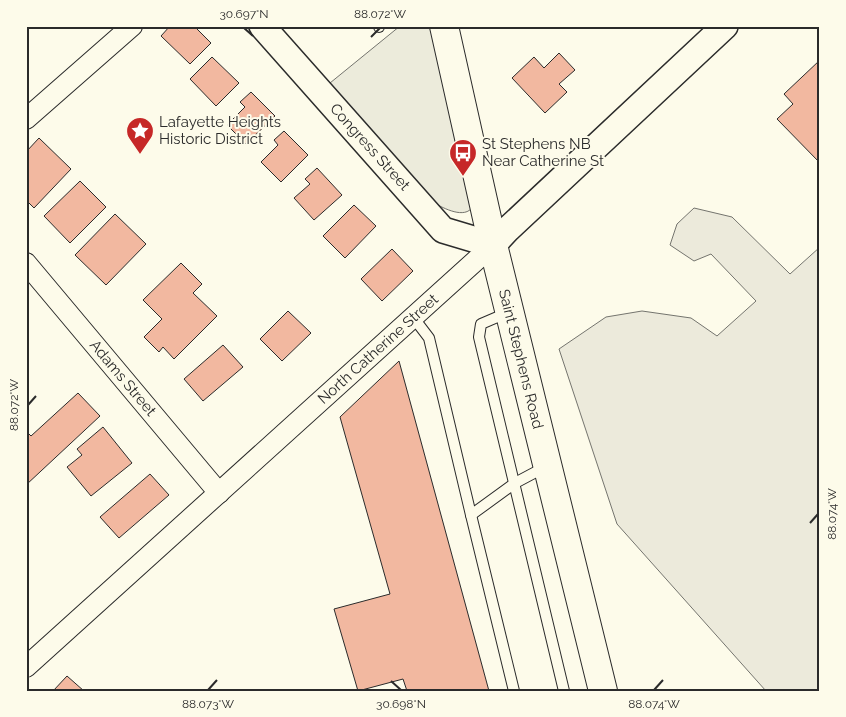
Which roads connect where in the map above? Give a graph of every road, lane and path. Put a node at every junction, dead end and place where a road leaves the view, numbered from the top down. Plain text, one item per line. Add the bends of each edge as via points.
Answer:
1 (132, 26) edge
2 (262, 26) edge
3 (444, 26) edge
4 (725, 26) edge
5 (26, 119) edge
6 (493, 245) junction
7 (26, 263) edge
8 (510, 312) junction
9 (414, 317) junction
10 (548, 466) junction
11 (515, 484) junction
12 (219, 493) junction
13 (471, 514) junction
14 (26, 668) edge
15 (514, 691) edge
16 (564, 691) edge
17 (604, 691) edge

1 - 5 street
2 - 6 street, Congress Street via 444,230
3 - 6 main road, Saint Stephens Road
4 - 6 street, North Catherine Street
6 - 8 main road, Saint Stephens Road
6 - 9 street, North Catherine Street
7 - 12 street, Adams Street
8 - 10 main road, Saint Stephens Road
8 - 11 lane via 481,324 479,337
9 - 12 street, North Catherine Street
9 - 13 lane via 429,338
10 - 11 lane
10 - 17 main road, Saint Stephens Road
11 - 13 lane
11 - 16 lane
12 - 14 street, North Catherine Street
13 - 15 lane

